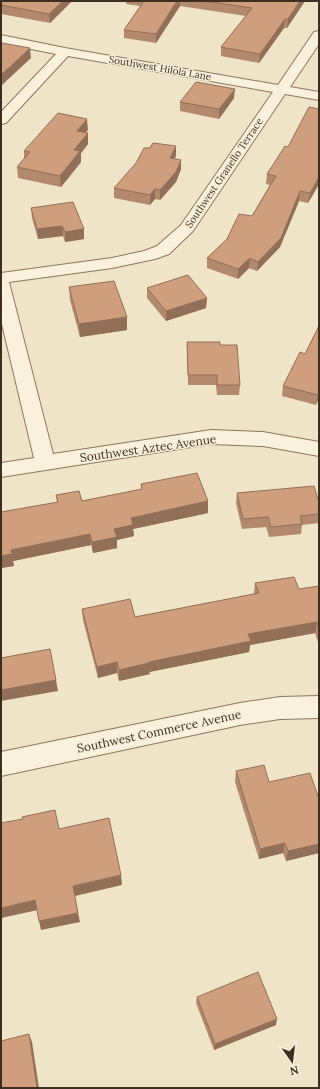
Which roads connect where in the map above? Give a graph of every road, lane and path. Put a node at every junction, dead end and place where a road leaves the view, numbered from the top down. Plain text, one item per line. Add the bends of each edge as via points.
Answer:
1 (319, 35) edge
2 (1, 39) edge
3 (65, 52) junction
4 (282, 89) junction
5 (319, 96) edge
6 (1, 120) edge
7 (1, 278) edge
8 (1, 283) edge
9 (319, 449) edge
10 (45, 462) junction
11 (1, 470) edge
12 (319, 707) edge
13 (1, 764) edge

1 - 4 street, Southwest Granello Terrace
2 - 3 street, Southwest Hilola Lane
3 - 4 street, Southwest Hilola Lane
3 - 6 street
4 - 5 street, Southwest Hilola Lane
4 - 7 street, Southwest Granello Terrace via 187,228 164,250 112,264
8 - 10 street
9 - 10 street, Southwest Aztec Avenue via 263,439 212,437
10 - 11 street, Southwest Aztec Avenue
12 - 13 street, Southwest Commerce Avenue via 280,708 240,714

